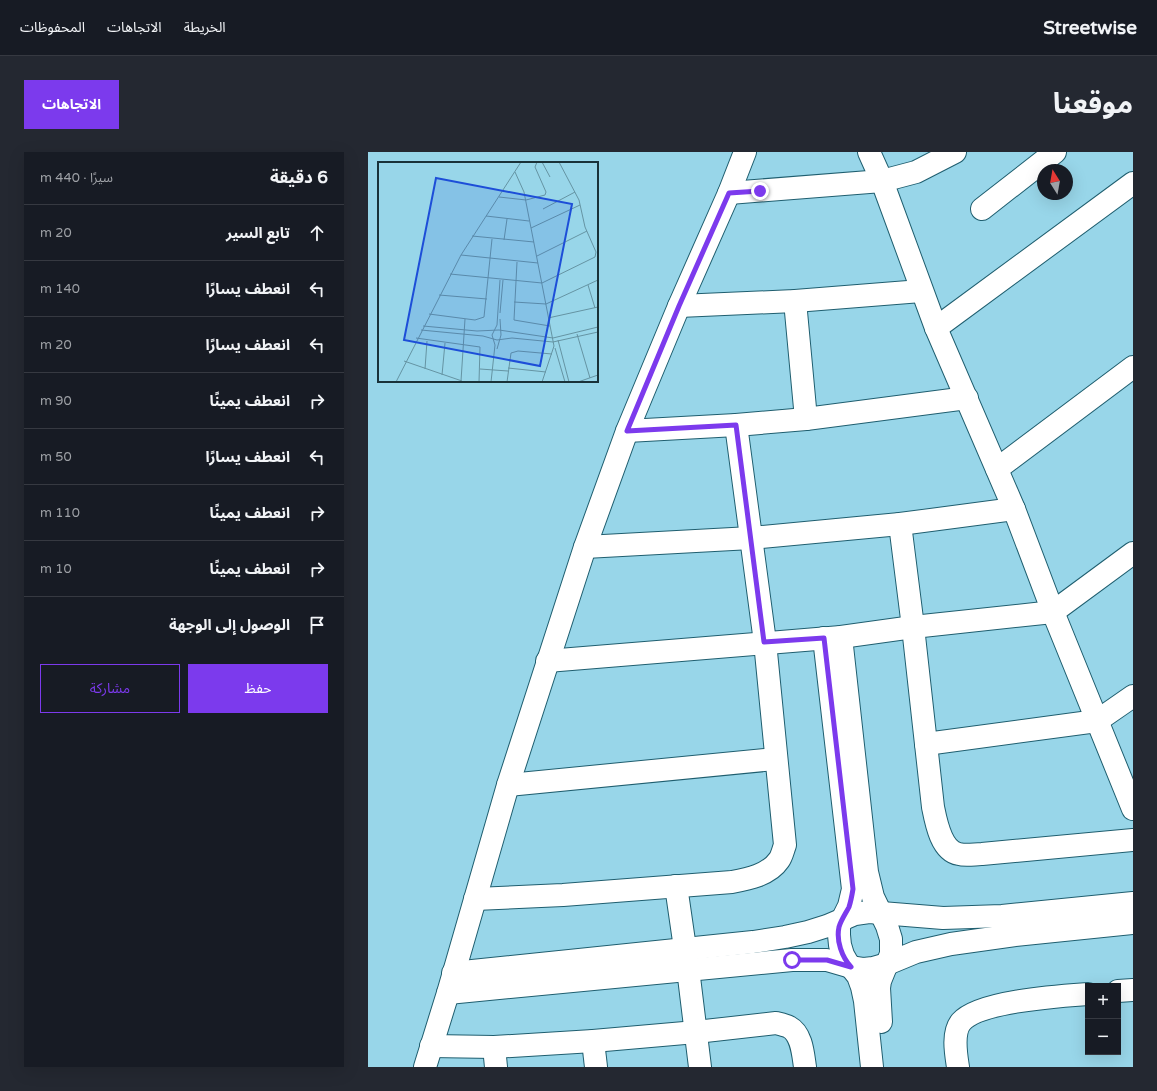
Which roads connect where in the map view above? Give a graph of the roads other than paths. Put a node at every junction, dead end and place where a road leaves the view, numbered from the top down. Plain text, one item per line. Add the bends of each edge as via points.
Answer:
1 (745, 152) edge
2 (869, 152) edge
3 (955, 152) edge
4 (1055, 152) edge
5 (882, 181) junction
6 (1133, 182) edge
7 (729, 193) junction
8 (982, 209) dead end
9 (921, 291) junction
10 (795, 301) junction
11 (679, 306) junction
12 (936, 328) junction
13 (1133, 367) edge
14 (967, 398) junction
15 (806, 419) junction
16 (736, 425) junction
17 (627, 431) junction
18 (997, 469) junction
19 (1014, 509) junction
20 (900, 524) junction
21 (751, 538) junction
22 (585, 547) junction
23 (1133, 553) edge
24 (1053, 612) junction
25 (913, 627) junction
26 (832, 637) junction
27 (764, 642) junction
28 (547, 661) junction
29 (1133, 696) edge
30 (1097, 721) junction
31 (926, 744) junction
32 (775, 759) junction
33 (508, 784) junction
34 (1131, 798) edge
35 (1133, 840) edge
36 (676, 886) junction
37 (475, 898) junction
38 (1133, 903) edge
39 (880, 912) junction
40 (843, 919) junction
41 (1133, 923) edge
42 (687, 959) junction
43 (887, 964) junction
44 (851, 967) junction
45 (451, 983) junction
46 (1133, 990) edge
47 (1121, 991) edge
48 (1085, 994) edge
49 (696, 1032) junction
50 (593, 1041) junction
51 (432, 1046) junction
52 (495, 1057) edge
53 (425, 1067) edge
54 (596, 1067) edge
55 (700, 1067) edge
56 (805, 1067) edge
57 (872, 1067) edge
58 (885, 1067) edge
59 (958, 1067) edge

1 - 7 street
2 - 5 street
3 - 5 street via 916,172
4 - 8 street
5 - 7 street
5 - 9 street
6 - 12 street
7 - 11 street
9 - 10 street
9 - 12 street
10 - 11 street
10 - 15 street
11 - 17 street
12 - 14 street
13 - 18 street
14 - 15 street
14 - 18 street
15 - 16 street
16 - 17 street
16 - 21 street
17 - 22 street
18 - 19 street
19 - 20 street
19 - 24 street
20 - 21 street
20 - 25 street
21 - 22 street
21 - 27 street
22 - 28 street
23 - 24 street
24 - 25 street
24 - 30 street
25 - 26 street
25 - 31 street
26 - 27 street
26 - 39 street via 867,872 873,897
26 - 40 street via 853,889
27 - 28 street
27 - 32 street
28 - 33 street
29 - 30 street
30 - 31 street
30 - 34 street
31 - 35 street via 937,828 945,844 959,854
32 - 33 street
32 - 36 street via 785,845 779,860 765,872 751,878
33 - 37 street
36 - 37 street via 563,895
36 - 42 street
37 - 45 street
38 - 39 street via 1002,916 943,918
39 - 40 street via 855,914
39 - 43 street via 891,939 891,954
40 - 42 street via 785,938 753,942
40 - 44 street via 840,926 840,945 846,962
41 - 43 street via 951,944 916,952
42 - 44 street via 827,960
42 - 45 street
42 - 49 street
43 - 44 street via 864,969
43 - 58 street via 878,988
44 - 57 street via 858,976 865,1001
45 - 51 street
46 - 47 street
48 - 59 street via 996,1005 968,1016 960,1023 956,1033
49 - 50 street
49 - 55 street
49 - 56 street via 776,1023 788,1026 796,1032
50 - 52 street
50 - 54 street
51 - 52 street
51 - 53 street

